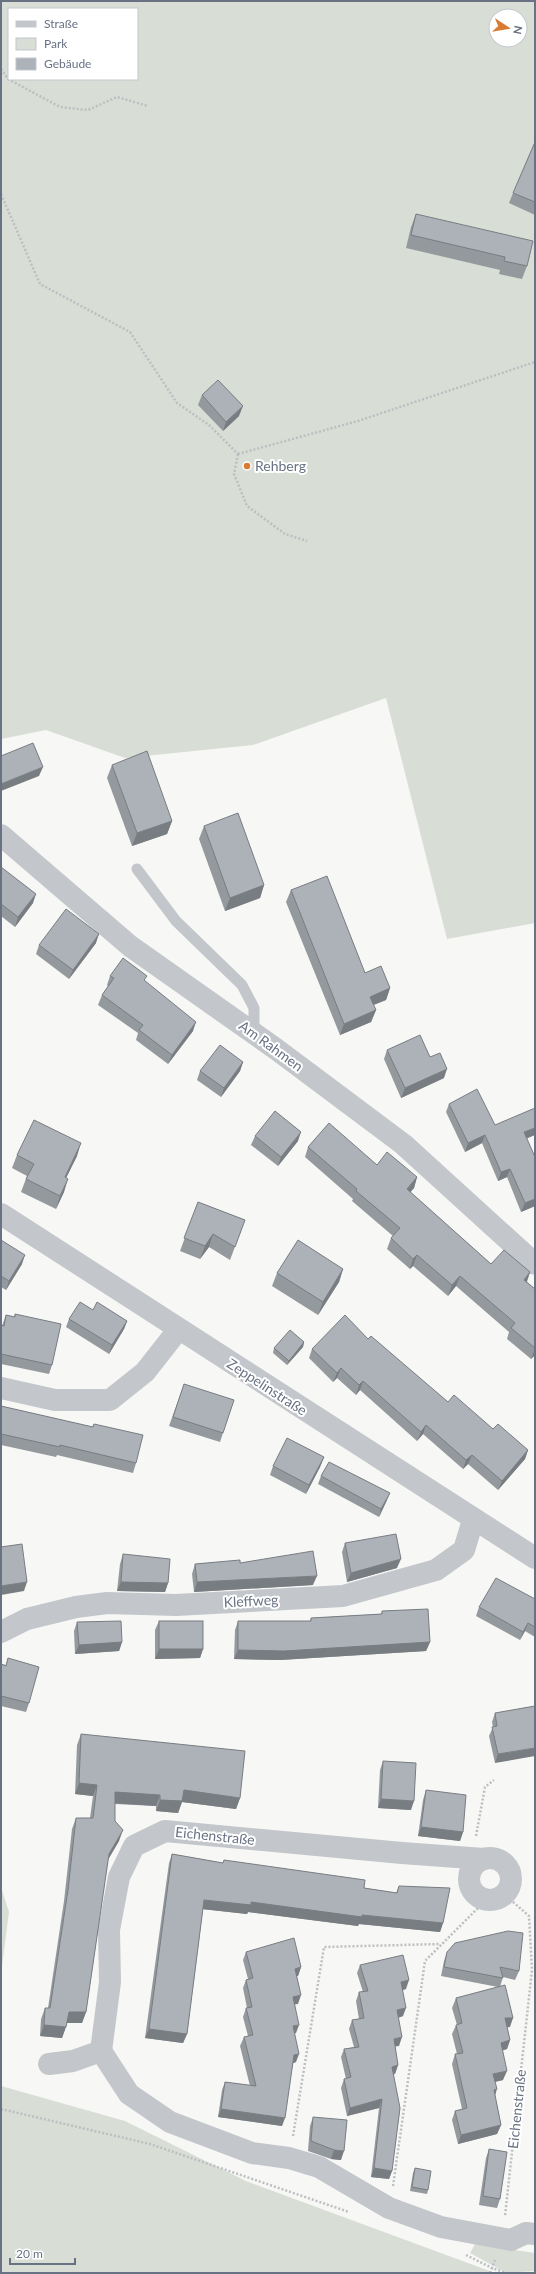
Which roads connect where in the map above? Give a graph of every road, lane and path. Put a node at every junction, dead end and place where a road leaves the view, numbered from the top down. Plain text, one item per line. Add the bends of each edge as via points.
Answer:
1 (1, 70) edge
2 (8, 79) edge
3 (10, 80) edge
4 (148, 106) dead end
5 (1, 194) edge
6 (535, 362) edge
7 (238, 454) junction
8 (307, 541) dead end
9 (1, 835) edge
10 (137, 869) dead end
11 (254, 1034) junction
12 (1, 1214) edge
13 (535, 1264) edge
14 (178, 1330) junction
15 (1, 1388) edge
16 (473, 1520) junction
17 (535, 1558) edge
18 (1, 1632) edge
19 (494, 1780) dead end
20 (480, 1849) junction
21 (495, 1897) junction
22 (440, 1944) junction
23 (101, 2050) junction
24 (49, 2064) dead end
25 (1, 2109) edge
26 (289, 2158) junction
27 (389, 2208) junction
28 (354, 2214) dead end
29 (535, 2234) edge
30 (503, 2239) junction
31 (465, 2255) dead end
32 (492, 2268) junction
33 (490, 2273) edge
34 (506, 2273) edge

1 - 2 path
3 - 4 path via 60,107 88,110 117,97
5 - 7 path via 40,284 130,332 177,404 208,425
6 - 7 path via 358,421
7 - 8 path via 234,474 247,506 285,534
9 - 11 street, Am Rahmen via 130,946
10 - 11 lane via 176,921 242,985 254,1008
11 - 13 street, Am Rahmen via 403,1144
12 - 14 street, Zeppelinstraße
14 - 15 street via 145,1372 110,1400 56,1400
14 - 16 street, Zeppelinstraße
16 - 17 street, Zeppelinstraße
16 - 18 street, Kleffweg via 464,1550 436,1570 343,1596 176,1605 107,1603 76,1607 27,1619
19 - 20 path via 486,1787
20 - 21 street via 476,1863 471,1869 469,1882 474,1893
20 - 21 street, Eichenstraße via 508,1868 510,1882
20 - 23 street, Eichenstraße via 402,1853 165,1831 134,1846 119,1877 109,1930 110,1982
21 - 22 path
21 - 30 path, Eichenstraße via 529,1916 532,1970
22 - 26 path via 324,1947
22 - 27 path via 425,1961
23 - 24 street via 73,2061
23 - 26 street via 130,2094 170,2122 252,2153
25 - 28 path via 150,2144
26 - 27 street via 319,2167
27 - 30 street via 442,2227
29 - 30 street via 526,2234 512,2240
30 - 32 path, Eichenstraße
31 - 32 path
32 - 33 path, Eichenstraße
32 - 34 path

